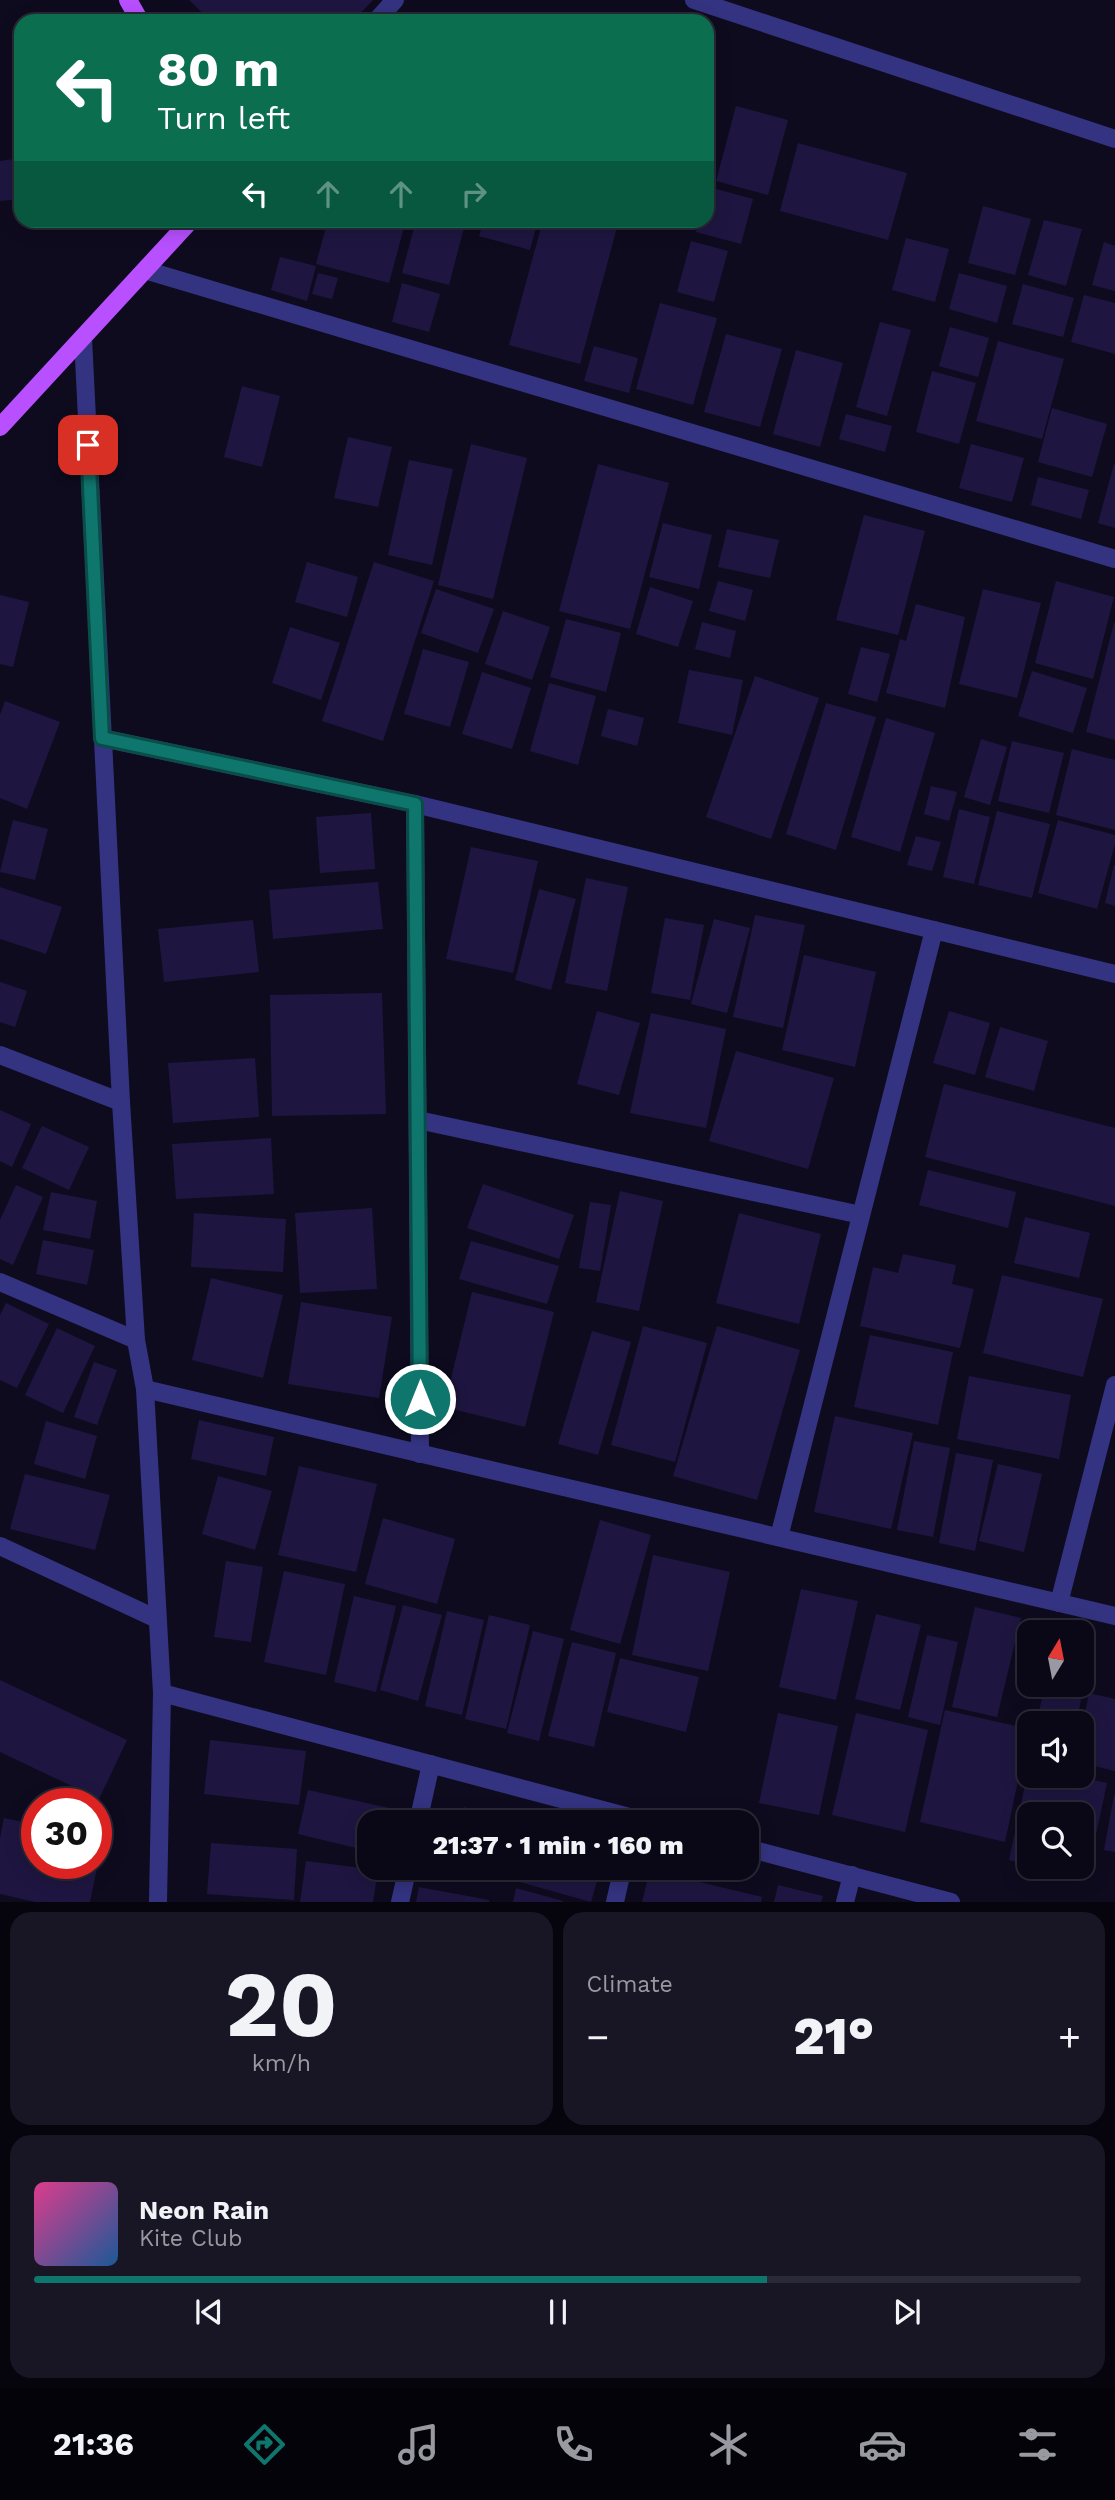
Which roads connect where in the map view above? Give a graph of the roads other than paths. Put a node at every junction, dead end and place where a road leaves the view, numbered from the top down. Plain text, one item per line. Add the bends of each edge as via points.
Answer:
1 (395, 0) edge
2 (695, 0) edge
3 (382, 14) edge
4 (1115, 139) edge
5 (184, 228) edge
6 (145, 270) junction
7 (83, 338) junction
8 (0, 427) edge
9 (1115, 559) edge
10 (102, 738) junction
11 (415, 804) junction
12 (934, 930) junction
13 (1115, 974) edge
14 (0, 1055) edge
15 (121, 1102) junction
16 (418, 1120) junction
17 (861, 1215) junction
18 (0, 1282) edge
19 (136, 1340) junction
20 (1115, 1385) edge
21 (145, 1389) junction
22 (421, 1454) junction
23 (779, 1537) junction
24 (0, 1546) edge
25 (1059, 1603) junction
26 (1115, 1616) edge
27 (156, 1619) junction
28 (162, 1693) junction
29 (432, 1764) junction
30 (421, 1810) edge
31 (599, 1810) edge
32 (759, 1851) edge
33 (852, 1875) junction
34 (405, 1880) edge
35 (620, 1880) edge
36 (158, 1902) edge
37 (400, 1902) edge
38 (615, 1902) edge
39 (845, 1902) edge
40 (951, 1902) edge

1 - 3 street
2 - 4 street
5 - 6 main road
6 - 7 main road
6 - 9 street
7 - 8 main road
7 - 10 street
10 - 11 street
10 - 15 street
11 - 12 street
11 - 16 street
12 - 13 street
12 - 17 street
14 - 15 street
15 - 19 street
16 - 17 street
16 - 22 street
17 - 23 street
18 - 19 street
19 - 21 street
20 - 25 street
21 - 22 street
21 - 27 street
22 - 23 street
23 - 25 street
24 - 27 street
25 - 26 street
27 - 28 street
28 - 29 street
28 - 36 street
29 - 30 street
29 - 31 street
32 - 33 street
33 - 39 street
33 - 40 street
34 - 37 street
35 - 38 street

